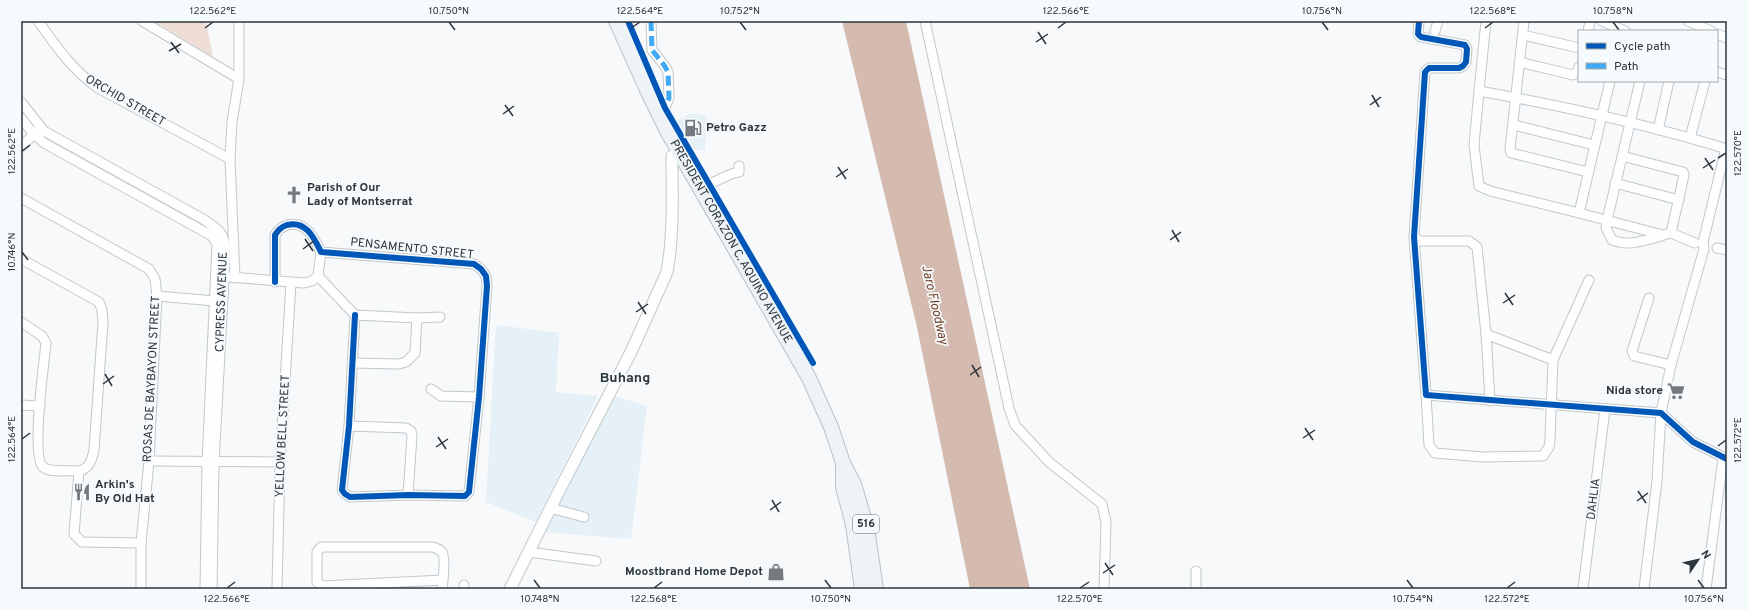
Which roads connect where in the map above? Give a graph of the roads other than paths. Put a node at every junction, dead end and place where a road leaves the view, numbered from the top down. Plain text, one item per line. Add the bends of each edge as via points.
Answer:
1 (38, 21) edge
2 (142, 21) edge
3 (239, 21) edge
4 (616, 21) edge
5 (651, 21) edge
6 (925, 21) edge
7 (1419, 21) edge
8 (1438, 21) edge
9 (1486, 21) edge
10 (1524, 21) edge
11 (1602, 21) edge
12 (1688, 21) edge
13 (1623, 28) edge
14 (1709, 30) edge
15 (1435, 31) dead end
16 (1523, 35) junction
17 (1578, 48) edge
18 (1520, 62) junction
19 (1578, 70) edge
20 (239, 79) junction
21 (1610, 82) edge
22 (1640, 82) edge
23 (1669, 82) edge
24 (1705, 82) edge
25 (1479, 91) junction
26 (1516, 98) junction
27 (21, 102) edge
28 (665, 108) joint
29 (1602, 116) junction
30 (21, 118) edge
31 (1630, 124) junction
32 (1514, 125) junction
33 (666, 128) junction
34 (1658, 130) junction
35 (37, 131) junction
36 (1690, 138) junction
37 (1594, 145) junction
38 (21, 147) edge
39 (1726, 149) edge
40 (672, 156) joint
41 (1622, 156) junction
42 (230, 158) junction
43 (739, 166) dead end
44 (1727, 170) edge
45 (1588, 172) junction
46 (1615, 183) junction
47 (701, 188) junction
48 (1719, 188) junction
49 (21, 198) edge
50 (1679, 200) junction
51 (1579, 213) junction
52 (234, 215) junction
53 (1607, 220) junction
54 (1667, 234) junction
55 (1414, 237) junction
56 (220, 241) junction
57 (1695, 243) dead end
58 (1717, 248) dead end
59 (1727, 250) edge
60 (322, 252) junction
61 (21, 258) edge
62 (220, 276) junction
63 (318, 276) junction
64 (235, 278) junction
65 (1589, 280) dead end
66 (276, 282) junction
67 (291, 283) junction
68 (157, 296) junction
69 (1649, 298) dead end
70 (219, 300) junction
71 (355, 315) junction
72 (440, 317) dead end
73 (417, 318) junction
74 (21, 322) edge
75 (1486, 334) junction
76 (1553, 360) junction
77 (352, 363) junction
78 (1671, 365) junction
79 (431, 389) dead end
80 (1426, 395) junction
81 (479, 397) junction
82 (1490, 401) junction
83 (21, 405) edge
84 (1551, 405) junction
85 (40, 406) junction
86 (1606, 409) junction
87 (1661, 413) junction
88 (349, 426) junction
89 (1725, 459) edge
90 (149, 461) junction
91 (280, 462) junction
92 (210, 463) junction
93 (843, 463) junction
94 (79, 471) junction
95 (408, 495) junction
96 (550, 508) junction
97 (584, 517) dead end
98 (142, 543) junction
99 (529, 552) junction
100 (596, 561) dead end
101 (1196, 571) dead end
102 (443, 585) edge
103 (141, 589) edge
104 (205, 589) edge
105 (212, 589) edge
106 (278, 589) edge
107 (510, 589) edge
108 (862, 589) edge
109 (868, 589) edge
110 (876, 589) edge
111 (1104, 589) edge
112 (1196, 589) edge
113 (1583, 589) edge
114 (1644, 589) edge
115 (1706, 589) edge

1 - 42 street, ORCHID STREET via 82,77
2 - 20 street
3 - 20 street
4 - 33 main road, PRESIDENT CORAZON C. AQUINO AVENUE / 516
5 - 28 street via 652,50 668,72 669,98
6 - 111 street via 1009,408 1015,425 1049,462 1102,504 1106,522
7 - 55 street via 1418,34 1422,37 1465,45 1467,49 1466,62 1463,66 1429,68 1425,72
8 - 15 street
9 - 25 street
10 - 16 street
11 - 13 street
12 - 14 street
16 - 17 street
16 - 18 street
18 - 19 street via 1573,75
18 - 26 street
20 - 42 street via 232,122
21 - 29 street
22 - 31 street
23 - 34 street
24 - 36 street
25 - 26 street
25 - 51 street via 1474,145 1479,186
26 - 29 street
26 - 32 street
27 - 35 street, CYPRESS AVENUE
28 - 33 main road via 663,117
29 - 31 street
29 - 37 street
30 - 35 street, CYPRESS AVENUE
31 - 34 street
31 - 41 street
32 - 37 street
32 - 45 street via 1511,153
33 - 40 main road via 673,150
33 - 47 main road, PRESIDENT CORAZON C. AQUINO AVENUE / 516
34 - 36 street
35 - 38 street
35 - 56 street, CYPRESS AVENUE via 140,190 203,220 221,232
36 - 39 street
37 - 45 street
39 - 48 street
40 - 96 street via 667,272 631,352
41 - 46 street
41 - 50 street via 1683,172
42 - 52 street
43 - 47 street via 739,172
44 - 48 street
45 - 51 street
46 - 50 street
46 - 53 street
47 - 93 main road, PRESIDENT CORAZON C. AQUINO AVENUE / 516 via 809,378 831,427
48 - 78 street via 1708,244 1704,249
49 - 68 street, ROSAS DE BAYBAYON STREET via 149,269 155,279
50 - 54 street
51 - 53 street
52 - 56 street
52 - 64 street
53 - 54 street
53 - 54 street via 1608,235 1616,242 1632,243
54 - 57 street
55 - 75 street via 1420,241 1469,241 1477,247
55 - 80 street
56 - 62 street, CYPRESS AVENUE via 225,261
58 - 59 street
60 - 63 street
60 - 66 street via 314,237 305,228 295,224 284,226 275,235
60 - 81 street, PENSAMENTO STREET via 474,264 481,269 486,276 487,286
61 - 94 street via 102,305 93,458 89,466
62 - 64 street
62 - 70 street, CYPRESS AVENUE
63 - 67 street via 308,282
63 - 71 street
64 - 66 street
65 - 76 street
66 - 67 street
67 - 91 street, YELLOW BELL STREET
68 - 70 street
68 - 90 street, ROSAS DE BAYBAYON STREET
69 - 78 street via 1632,351 1634,356
70 - 92 street, CYPRESS AVENUE
71 - 73 street
71 - 77 street
72 - 73 street
73 - 77 street via 416,353 406,362
74 - 85 street via 42,336 46,343
75 - 76 street
75 - 82 street
76 - 84 street
77 - 88 street
78 - 87 street
79 - 81 street via 441,396
80 - 82 street
80 - 84 street via 1429,445 1436,453 1443,455 1543,456 1549,447
81 - 95 street, PENSAMENTO STREET via 469,492 464,496
82 - 84 street
83 - 85 street
84 - 86 street
85 - 94 street via 37,448 42,466 48,470
86 - 87 street
86 - 113 street, DAHLIA
87 - 89 street via 1693,442
87 - 114 street via 1657,482
88 - 95 street via 406,428 410,431 412,436
88 - 95 street via 342,490 345,494
89 - 115 street
90 - 92 street
90 - 98 street, ROSAS DE BAYBAYON STREET
91 - 92 street
91 - 106 street, YELLOW BELL STREET
92 - 104 street, CYPRESS AVENUE
92 - 105 street, CYPRESS AVENUE
93 - 108 main road, PRESIDENT CORAZON C. AQUINO AVENUE / 516 via 843,487 853,526
93 - 109 main road via 862,538
93 - 110 main road, PRESIDENT CORAZON C. AQUINO AVENUE / 516 via 854,484 867,528
94 - 98 street via 74,534 77,539 82,542
96 - 97 street
96 - 99 street
98 - 103 street, ROSAS DE BAYBAYON STREET
99 - 100 street
99 - 107 street
101 - 112 street
102 - 102 street via 322,586 317,582 317,552 321,547 434,547 444,556

